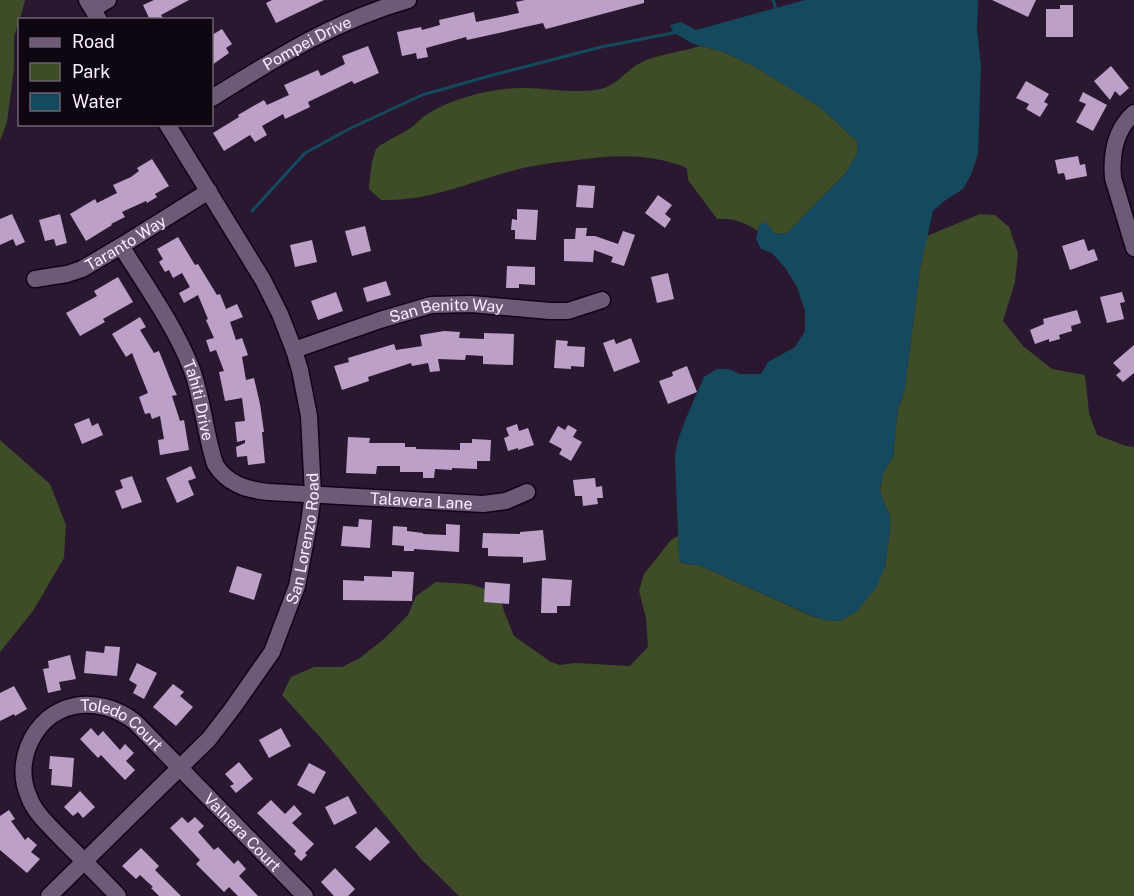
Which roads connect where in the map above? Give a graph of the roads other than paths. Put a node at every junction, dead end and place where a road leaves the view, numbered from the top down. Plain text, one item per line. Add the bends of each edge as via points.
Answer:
1 (108, 0) edge
2 (408, 0) edge
3 (93, 10) edge
4 (213, 97) edge
5 (1134, 113) edge
6 (168, 126) edge
7 (209, 191) junction
8 (121, 246) junction
9 (1134, 248) edge
10 (34, 279) dead end
11 (602, 300) dead end
12 (294, 350) junction
13 (527, 492) dead end
14 (313, 494) junction
15 (180, 768) junction
16 (85, 862) junction
17 (49, 896) edge
18 (118, 896) edge
19 (305, 896) edge

1 - 3 street
2 - 4 street, Pompei Drive via 316,36
5 - 9 street via 1117,136 1112,166
6 - 7 street, San Lorenzo Road
7 - 8 street, Taranto Way
7 - 12 street, San Lorenzo Road via 263,280
8 - 10 street, Taranto Way via 75,272
8 - 14 street, Tahiti Drive via 189,364 218,469 249,489
11 - 12 street, San Benito Way via 568,311 431,305
12 - 14 street, San Lorenzo Road via 309,416
13 - 14 street, Talavera Lane via 506,501 483,504
14 - 15 street, San Lorenzo Road via 297,586 272,652 209,739
15 - 16 street, San Lorenzo Road
15 - 16 street, Toledo Court via 135,722 107,707 76,705 56,712 43,724 26,752 26,790 36,810
15 - 19 street, Valnera Court
16 - 17 street, San Lorenzo Road
16 - 18 street

